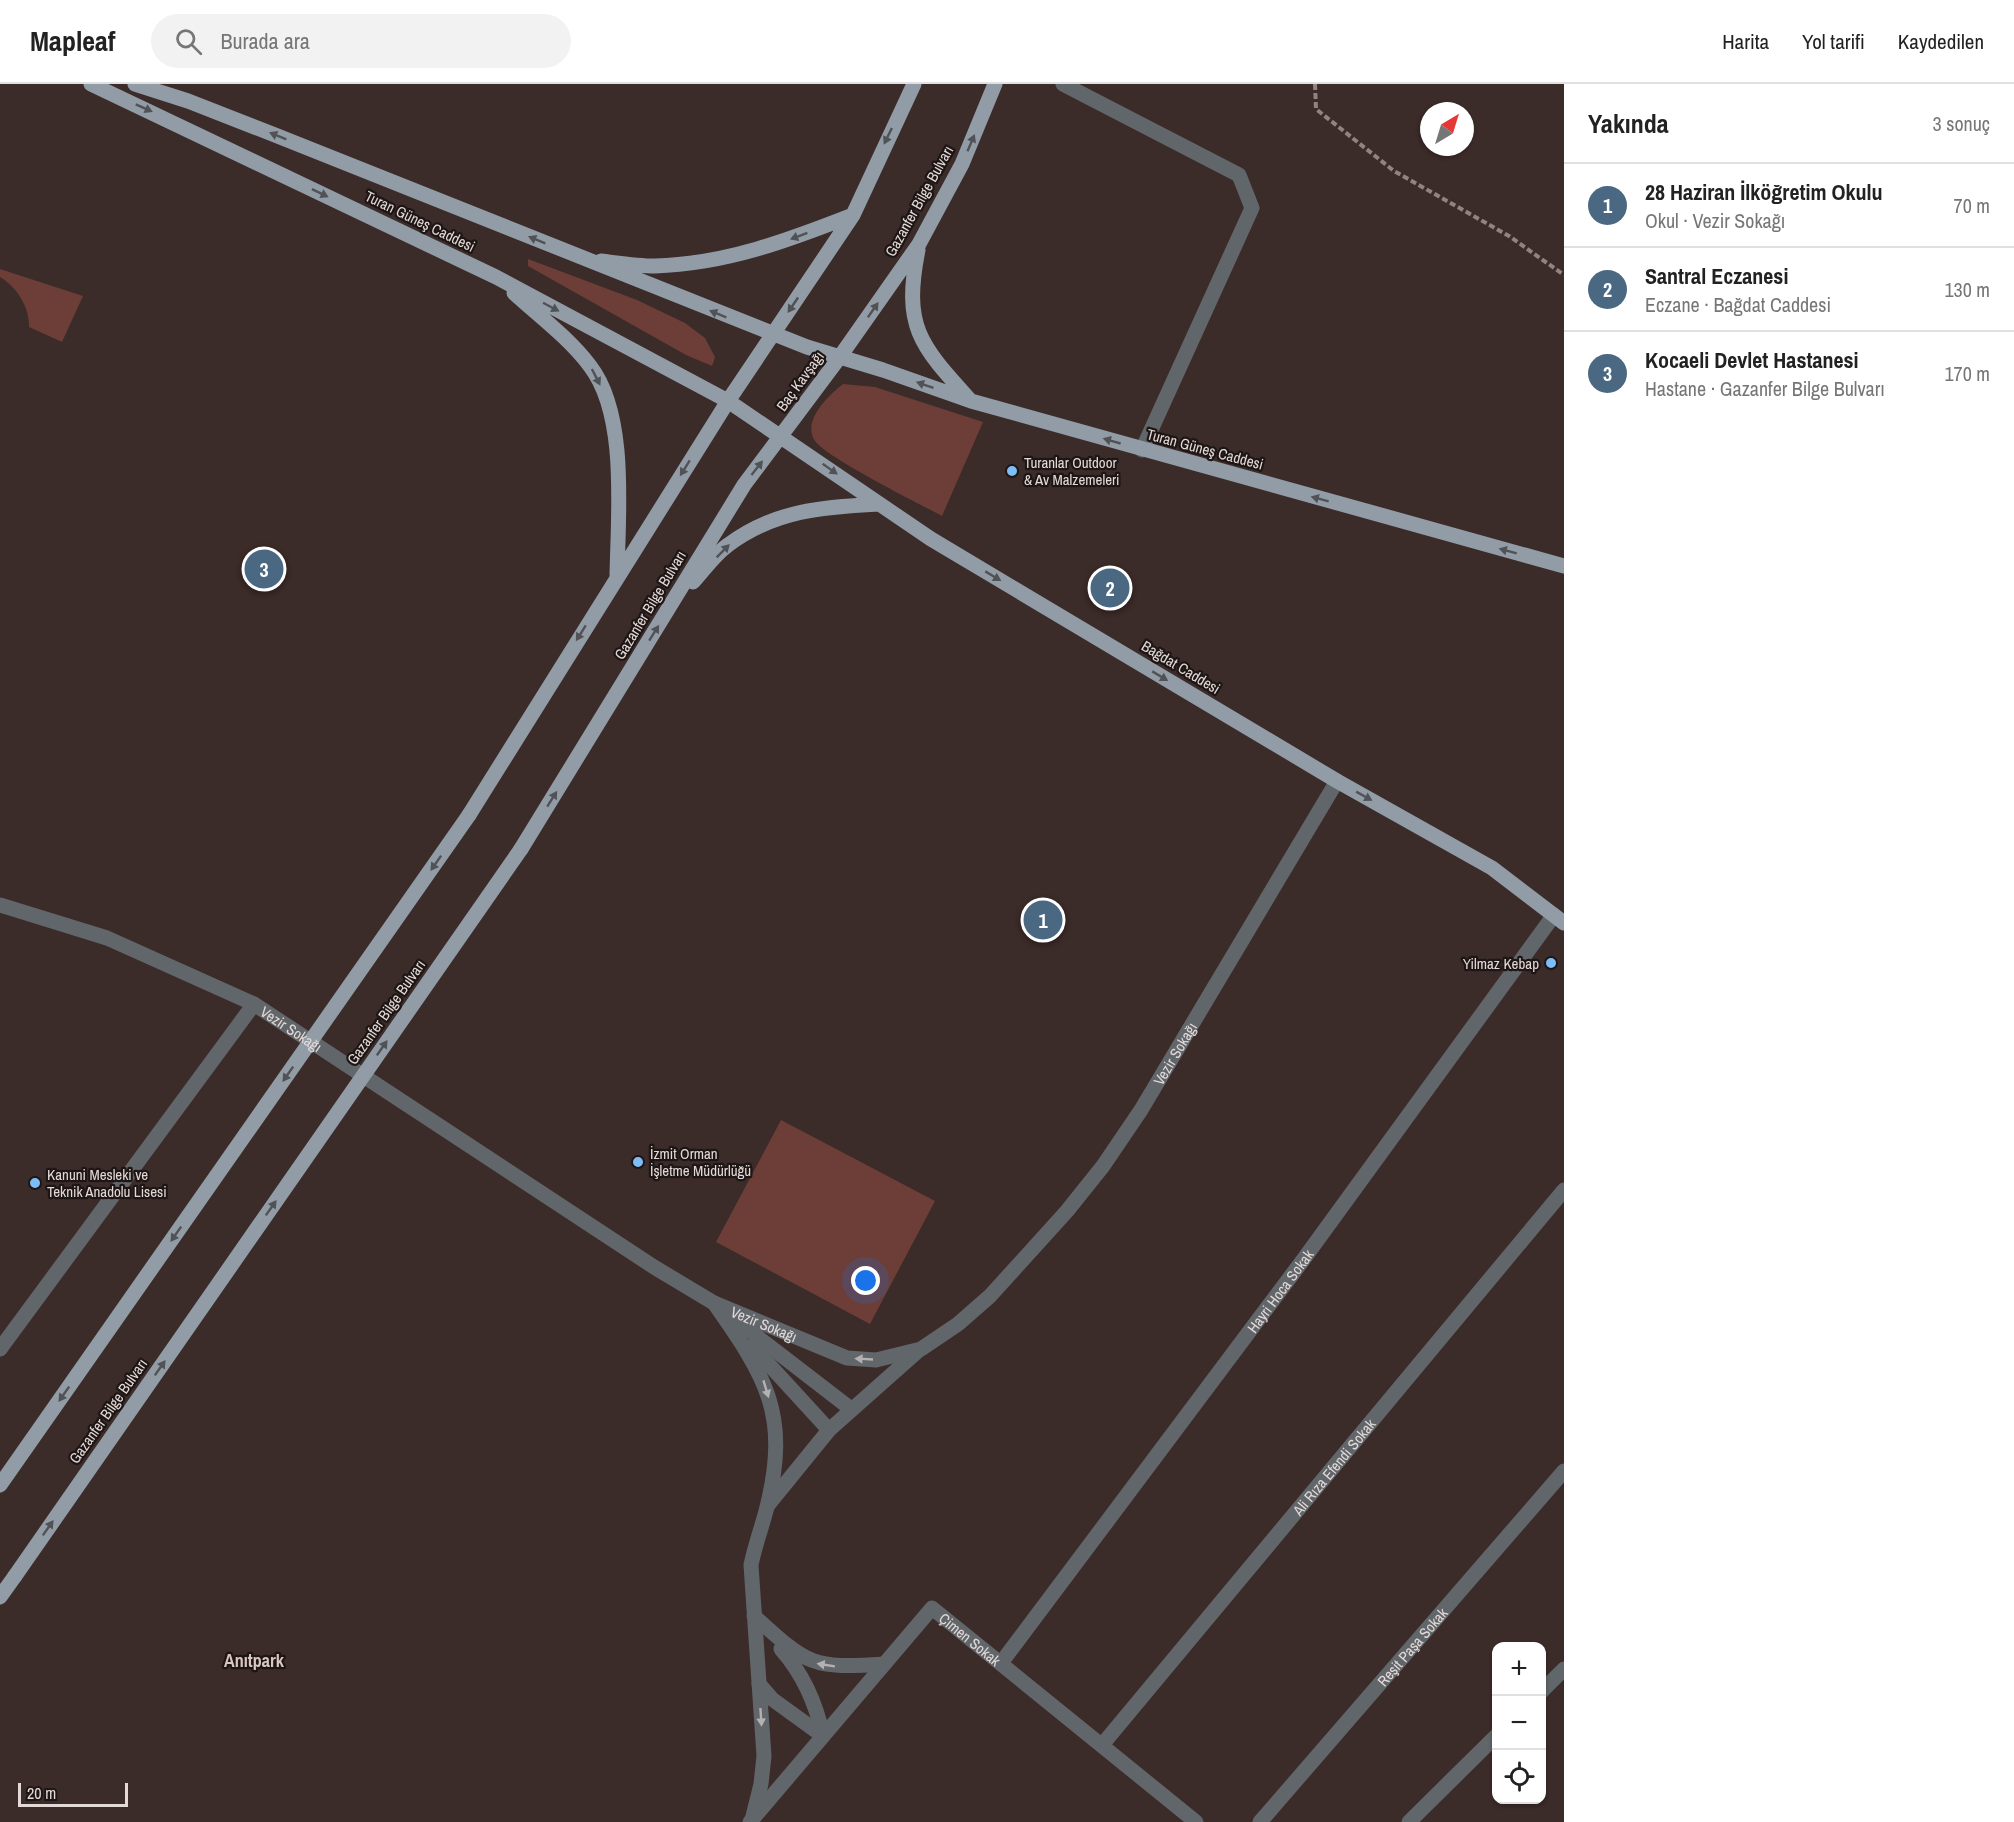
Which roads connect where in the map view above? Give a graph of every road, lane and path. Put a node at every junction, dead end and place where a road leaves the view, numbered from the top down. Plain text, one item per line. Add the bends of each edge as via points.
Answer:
1 (91, 84) edge
2 (135, 84) edge
3 (914, 84) edge
4 (995, 84) edge
5 (1063, 84) edge
6 (1315, 84) edge
7 (854, 215) junction
8 (919, 244) junction
9 (585, 259) junction
10 (1564, 275) edge
11 (496, 277) junction
12 (772, 336) junction
13 (839, 358) junction
14 (728, 400) junction
15 (971, 401) junction
16 (782, 435) junction
17 (1143, 450) junction
18 (879, 504) junction
19 (1564, 566) edge
20 (616, 576) junction
21 (669, 609) junction
22 (1337, 781) junction
23 (0, 905) edge
24 (1559, 919) edge
25 (254, 1004) junction
26 (1564, 1190) edge
27 (714, 1304) junction
28 (0, 1349) edge
29 (921, 1349) junction
30 (851, 1409) junction
31 (829, 1431) junction
32 (1564, 1472) edge
33 (0, 1485) edge
34 (766, 1508) junction
35 (0, 1597) edge
36 (754, 1617) junction
37 (1001, 1663) junction
38 (884, 1664) junction
39 (1564, 1669) edge
40 (759, 1684) junction
41 (1546, 1687) edge
42 (824, 1736) junction
43 (1492, 1741) edge
44 (1102, 1745) junction
45 (751, 1821) edge
46 (1196, 1822) edge
47 (1260, 1822) edge
48 (1409, 1822) edge

1 -> 11 main road, Turan Güneş Caddesi
9 -> 2 main road, Turan Güneş Caddesi via 199,105
3 -> 7 main road
8 -> 4 main road, Gazanfer Bilge Bulvarı via 962,164
5 - 17 street via 1239,175 1252,208
6 - 10 path via 1316,110 1394,171 1509,236
7 -> 9 main road via 777,245 714,260 652,266
7 -> 12 main road
13 -> 8 main road, Gazanfer Bilge Bulvarı
8 - 15 main road via 910,304 915,324 932,355
12 -> 9 main road, Turan Güneş Caddesi
11 -> 14 main road, Turan Güneş Caddesi
11 -> 20 main road via 579,352 592,368 612,408 619,496
12 - 13 main road, Baç Kavşağı
12 - 14 main road
15 -> 13 main road, Turan Güneş Caddesi
13 - 16 main road, Baç Kavşağı
14 - 16 main road, Baç Kavşağı
14 -> 20 main road
17 -> 15 main road, Turan Güneş Caddesi
16 -> 18 main road, Bağdat Caddesi
21 -> 16 main road, Gazanfer Bilge Bulvarı via 744,485
19 -> 17 main road, Turan Güneş Caddesi
21 -> 18 main road via 727,545 769,519 819,507
18 -> 22 main road, Bağdat Caddesi via 931,539
20 -> 33 main road, bridge via 469,815
35 -> 21 main road, Gazanfer Bilge Bulvarı, bridge via 521,849
22 -> 24 main road, Bağdat Caddesi via 1492,868
22 - 29 street, Vezir Sokağı via 1141,1110 1103,1166 990,1296
23 - 25 street, Vezir Sokağı via 106,938
24 - 37 street, Hayri Hoca Sokak
25 - 27 street, Vezir Sokağı
25 - 28 street
26 - 44 street, Ali Rıza Efendi Sokak
29 -> 27 street, Vezir Sokağı via 876,1360 847,1358
27 - 30 street
27 - 31 street
27 -> 34 street via 763,1377 771,1405 776,1456
29 - 30 street
30 - 31 street
31 - 34 street
32 - 47 street, Reşit Paşa Sokak
34 - 36 street via 751,1564
38 -> 36 street via 818,1664 790,1649
36 - 40 street
36 - 42 street via 794,1664 819,1714
37 - 38 street, Çimen Sokak via 932,1608
37 - 44 street, Çimen Sokak
38 - 42 street, Çimen Sokak
39 - 41 street
40 - 42 street via 772,1699
40 -> 45 street via 764,1756
42 - 45 street, Çimen Sokak
43 - 48 street
44 - 46 street, Çimen Sokak

